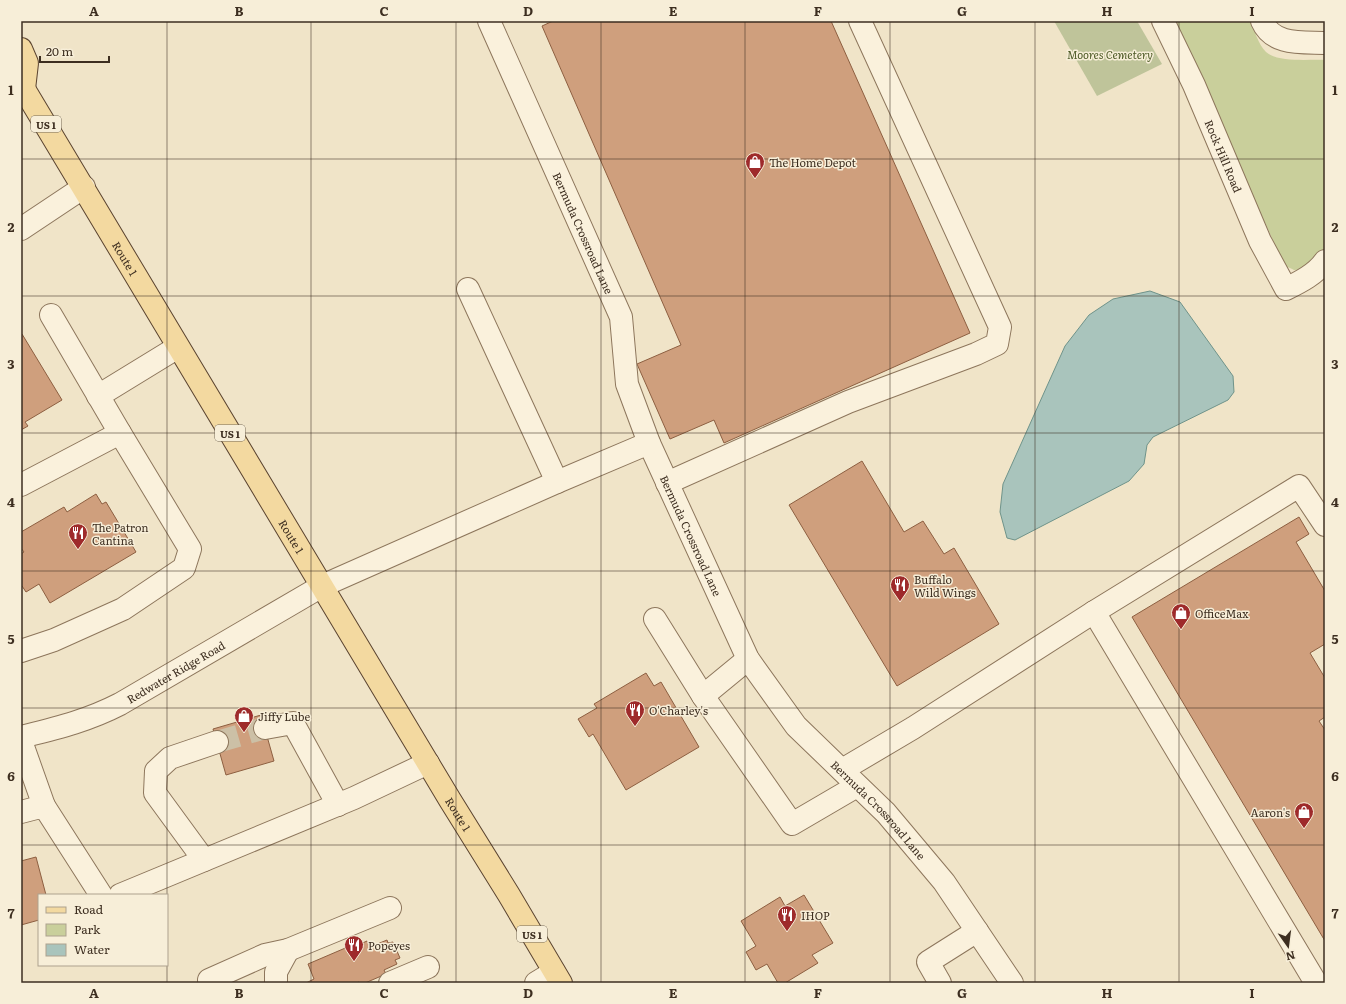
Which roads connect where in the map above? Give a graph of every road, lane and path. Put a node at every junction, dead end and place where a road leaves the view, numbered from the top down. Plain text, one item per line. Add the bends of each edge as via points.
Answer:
1 (489, 21) edge
2 (860, 21) edge
3 (1163, 21) edge
4 (1262, 21) edge
5 (1325, 43) edge
6 (21, 49) edge
7 (22, 88) edge
8 (84, 188) junction
9 (21, 229) edge
10 (1325, 261) edge
11 (468, 289) dead end
12 (51, 315) dead end
13 (178, 347) junction
14 (98, 396) junction
15 (120, 433) junction
16 (649, 443) junction
17 (557, 482) junction
18 (667, 482) junction
19 (21, 485) edge
20 (1325, 525) edge
21 (322, 586) junction
22 (1094, 612) junction
23 (655, 619) dead end
24 (21, 651) edge
25 (748, 659) junction
26 (702, 696) junction
27 (265, 728) tunnel mouth
28 (21, 737) edge
29 (21, 741) edge
30 (217, 742) tunnel mouth
31 (428, 763) junction
32 (842, 770) junction
33 (857, 786) junction
34 (338, 804) junction
35 (44, 806) junction
36 (21, 812) edge
37 (204, 860) junction
38 (100, 894) edge
39 (122, 894) edge
40 (390, 908) dead end
41 (977, 931) junction
42 (288, 950) junction
43 (428, 967) dead end
44 (550, 979) edge
45 (209, 980) dead end
46 (276, 983) edge
47 (390, 983) edge
48 (940, 983) edge
49 (1012, 983) edge
50 (1316, 983) edge

1 - 16 street, Bermuda Crossroad Lane via 620,317 627,384
2 - 18 street via 1000,327 997,344 848,402
3 - 10 street, Rock Hill Road via 1194,86 1260,241 1286,290 1304,280
4 - 5 street via 1278,38 1292,43
6 - 7 main road, Route 1 / US 1 via 27,63
7 - 8 main road, Route 1 / US 1
8 - 9 street
8 - 13 main road, Route 1 / US 1
11 - 17 street
12 - 14 street
13 - 14 street
13 - 21 main road, Route 1 / US 1
14 - 15 street
15 - 19 street
15 - 24 street via 190,549 184,568 123,609 54,640
16 - 17 street, Redwater Ridge Road
16 - 18 street, Bermuda Crossroad Lane
17 - 21 street, Redwater Ridge Road
18 - 25 street, Bermuda Crossroad Lane
20 - 22 street via 1299,486
21 - 28 street, Redwater Ridge Road via 120,704 75,723
21 - 31 main road, Route 1 / US 1
22 - 32 street via 913,728
22 - 50 street
23 - 26 street
25 - 26 street
25 - 32 street, Bermuda Crossroad Lane via 796,726
26 - 33 street via 792,824
27 - 34 street via 294,723
29 - 35 street
30 - 37 street via 170,758 156,771 155,793
31 - 34 street
31 - 44 main road, Route 1 / US 1
32 - 33 street, Bermuda Crossroad Lane
33 - 41 street, Bermuda Crossroad Lane via 886,813 944,882
34 - 37 street
35 - 36 street
35 - 38 street
37 - 39 street
40 - 42 street
41 - 48 street via 928,962
41 - 49 street, Bermuda Crossroad Lane
42 - 45 street via 265,955
42 - 46 street via 276,972
43 - 47 street

